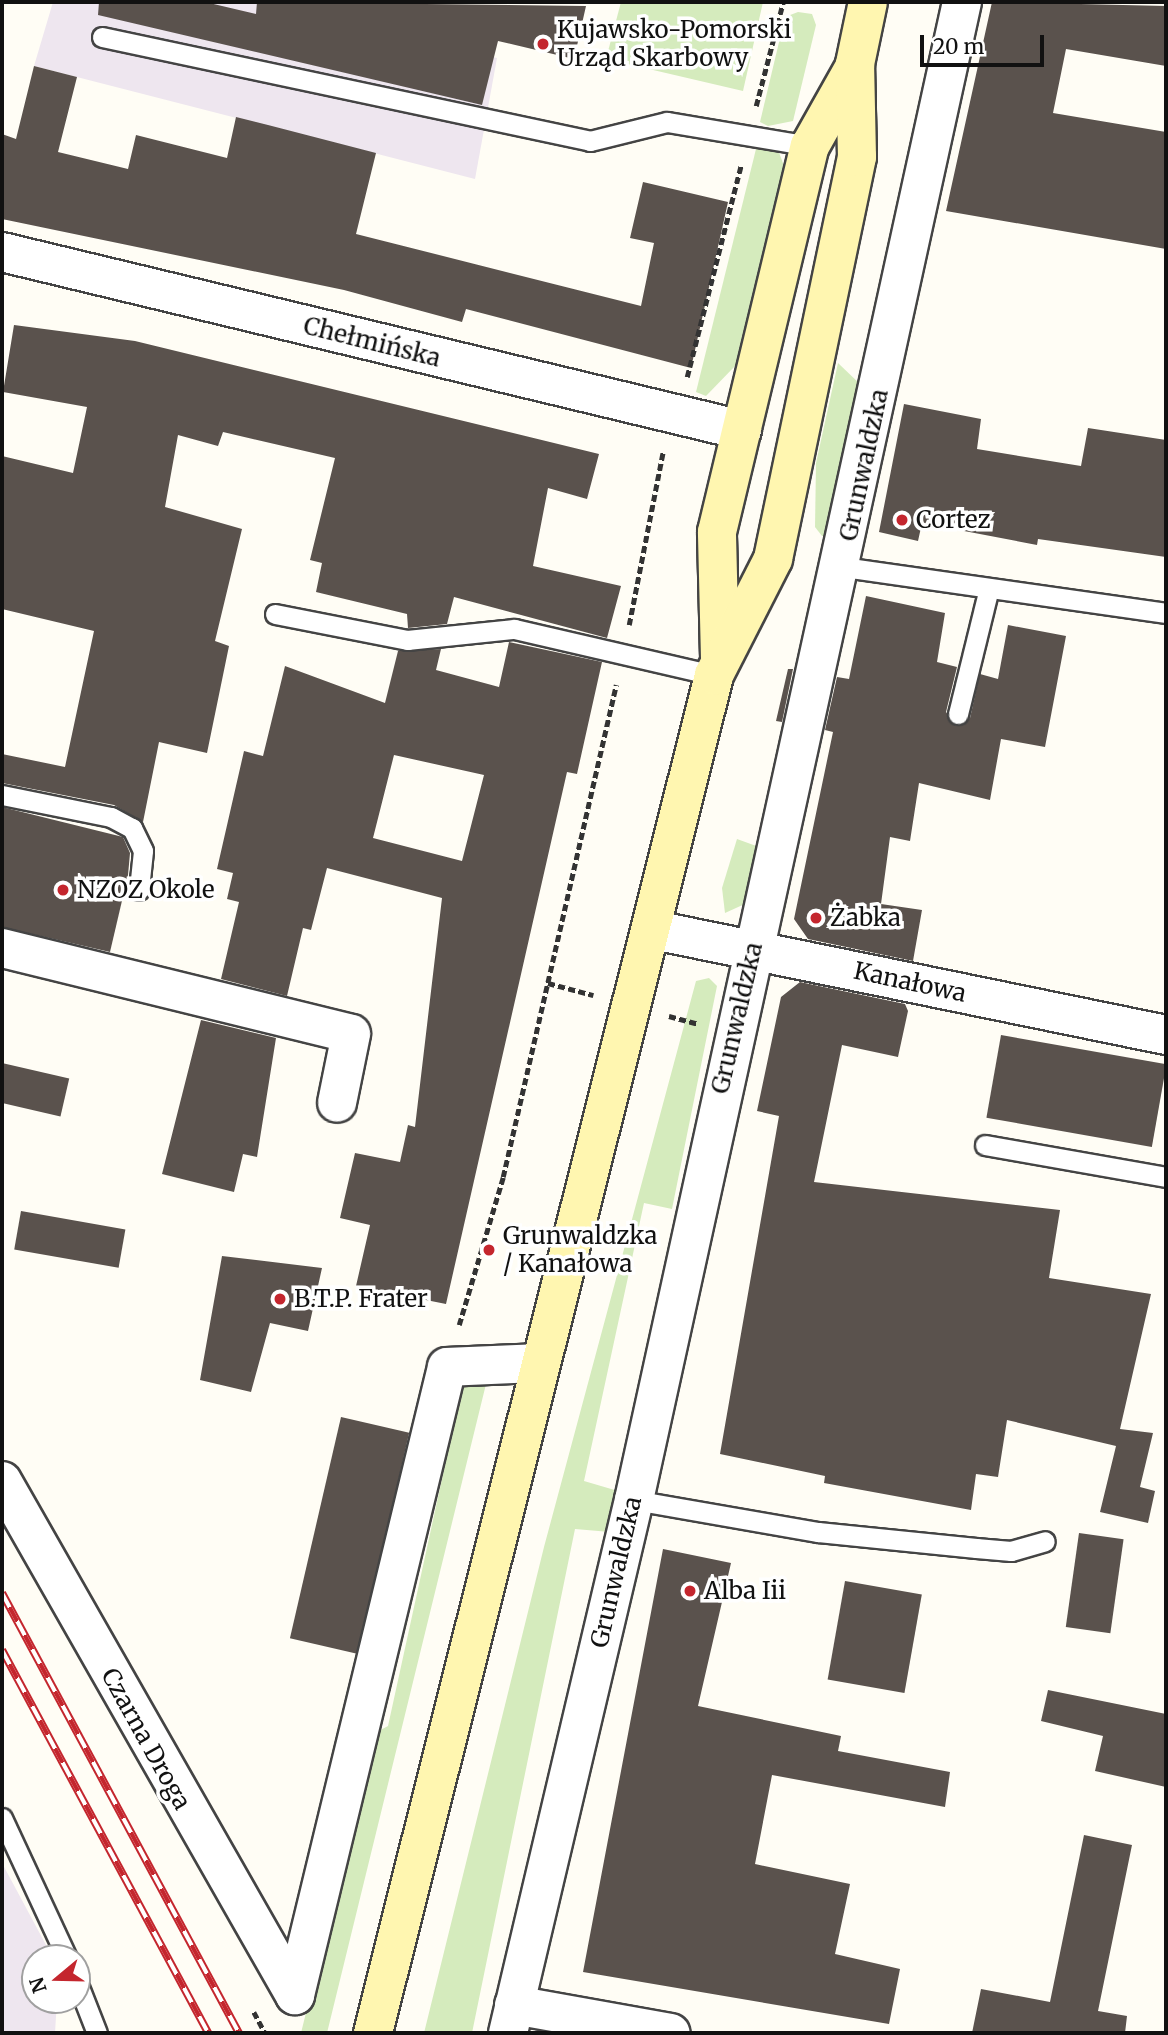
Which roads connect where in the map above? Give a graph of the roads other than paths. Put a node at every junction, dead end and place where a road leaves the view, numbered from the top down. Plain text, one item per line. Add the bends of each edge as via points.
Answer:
1 (868, 2) edge
2 (962, 2) edge
3 (102, 37) dead end
4 (855, 64) junction
5 (810, 146) junction
6 (2, 252) edge
7 (742, 430) junction
8 (843, 567) junction
9 (988, 592) junction
10 (1166, 613) edge
11 (275, 614) dead end
12 (717, 668) junction
13 (958, 714) dead end
14 (2, 795) edge
15 (139, 890) dead end
16 (654, 930) junction
17 (2, 948) edge
18 (751, 951) junction
19 (1166, 1035) edge
20 (337, 1103) dead end
21 (985, 1145) dead end
22 (1166, 1177) edge
23 (540, 1363) junction
24 (2, 1481) edge
25 (634, 1500) junction
26 (1045, 1541) dead end
27 (2, 1818) edge
28 (60, 1944) edge
29 (90, 2014) edge
30 (511, 2019) edge
31 (97, 2033) edge
32 (373, 2033) edge
33 (671, 2033) edge

1 - 4 main road
2 - 8 street, Grunwaldzka
3 - 5 lane via 590,141 667,122
4 - 5 main road
4 - 12 main road via 857,157 773,559
5 - 7 main road
6 - 7 street, Chełmińska
7 - 12 main road via 717,532
8 - 9 lane
8 - 18 street, Grunwaldzka
9 - 10 lane
9 - 13 lane
11 - 12 lane via 407,640 514,629
12 - 16 main road
14 - 15 lane via 111,817 132,828 143,851
16 - 18 street, Kanałowa
16 - 23 main road
17 - 20 street via 351,1034
18 - 19 street, Kanałowa
18 - 25 street, Grunwaldzka
21 - 22 lane
23 - 24 street, Czarna Droga via 447,1367 295,1995
23 - 32 main road
25 - 26 lane via 818,1532 976,1548 1011,1550
25 - 30 street, Grunwaldzka
27 - 28 lane
29 - 31 lane
30 - 33 street

